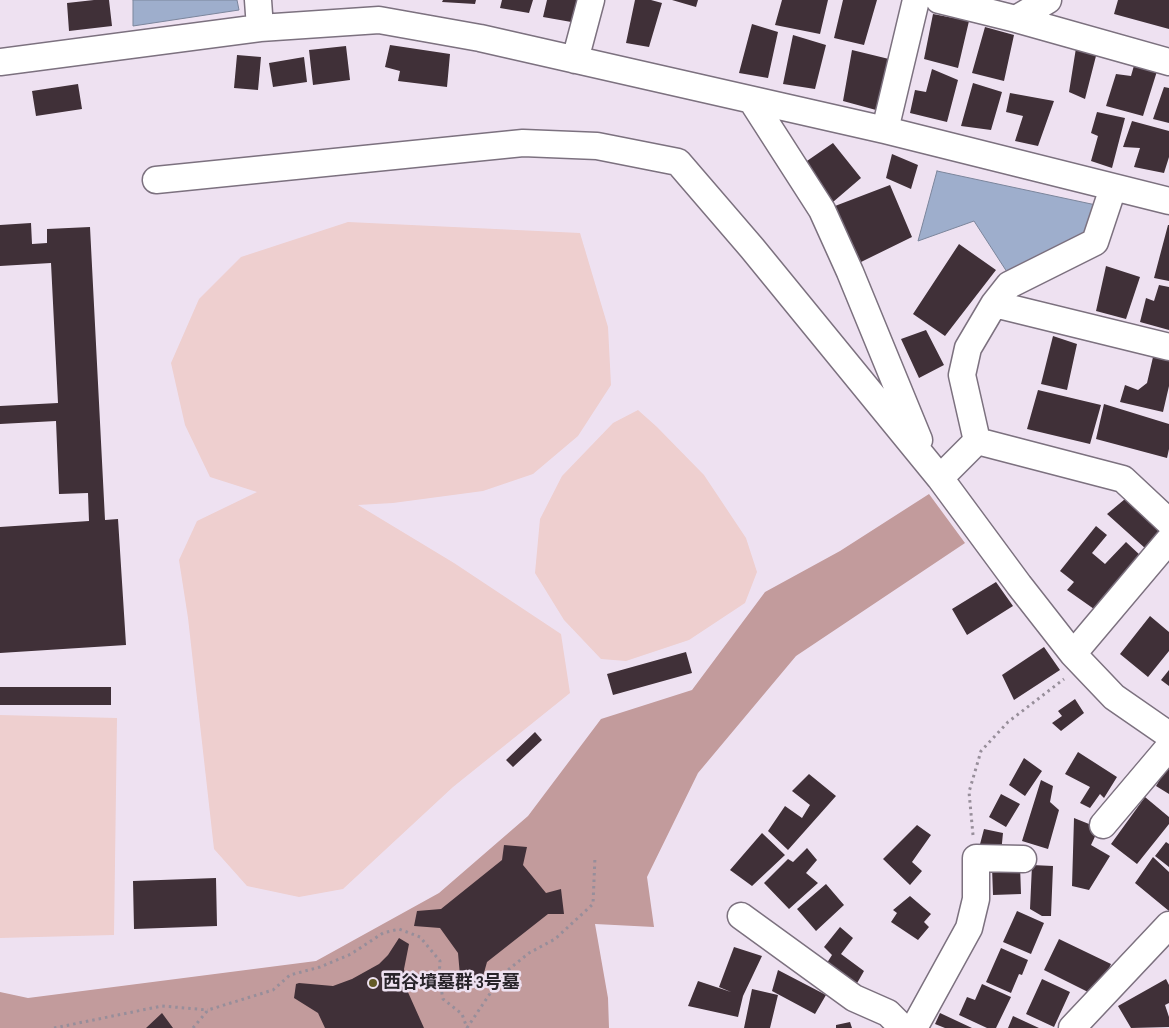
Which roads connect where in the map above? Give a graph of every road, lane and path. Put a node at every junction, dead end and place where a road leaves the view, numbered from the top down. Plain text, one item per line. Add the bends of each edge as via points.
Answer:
1 (258, 0) edge
2 (591, 0) edge
3 (916, 0) edge
4 (939, 0) edge
5 (1048, 0) edge
6 (1016, 19) junction
7 (260, 28) junction
8 (575, 60) junction
9 (0, 62) edge
10 (1169, 62) edge
11 (752, 101) junction
12 (885, 130) junction
13 (156, 180) dead end
14 (1113, 188) junction
15 (1167, 195) edge
16 (994, 304) junction
17 (1169, 348) edge
18 (977, 441) junction
19 (935, 472) junction
20 (1169, 522) edge
21 (1169, 540) edge
22 (1078, 659) junction
23 (1169, 735) edge
24 (1169, 746) edge
25 (1103, 825) dead end
26 (596, 857) dead end
27 (976, 858) junction
28 (1023, 859) dead end
29 (741, 916) dead end
30 (1169, 925) edge
31 (208, 1010) junction
32 (54, 1028) edge
33 (194, 1028) edge
34 (467, 1028) edge
35 (903, 1028) edge
36 (914, 1028) edge
37 (1072, 1028) edge

1 - 7 street
2 - 8 street
3 - 12 street
4 - 6 street
5 - 6 street
6 - 10 street
7 - 8 street via 379,20 480,38
7 - 9 street
8 - 11 street
11 - 12 street
11 - 19 street via 822,210
12 - 14 street
13 - 19 street via 523,143 598,146 678,162
14 - 15 street
14 - 16 street via 1094,242 1009,285
16 - 17 street
16 - 18 street via 968,348 962,375
18 - 19 street
18 - 20 street via 1123,479
19 - 22 street
21 - 22 street
22 - 23 street via 1114,697
22 - 27 path via 981,751 969,792
24 - 25 street
26 - 34 path via 593,904 555,939 529,953 503,974
27 - 28 street
27 - 36 street via 976,899 969,928
29 - 35 street via 854,998 888,1013
30 - 37 street
31 - 32 path via 162,1006
31 - 33 path
31 - 34 path via 273,990 290,975 351,954 384,933 399,929 420,937 440,961 443,999 462,1014

